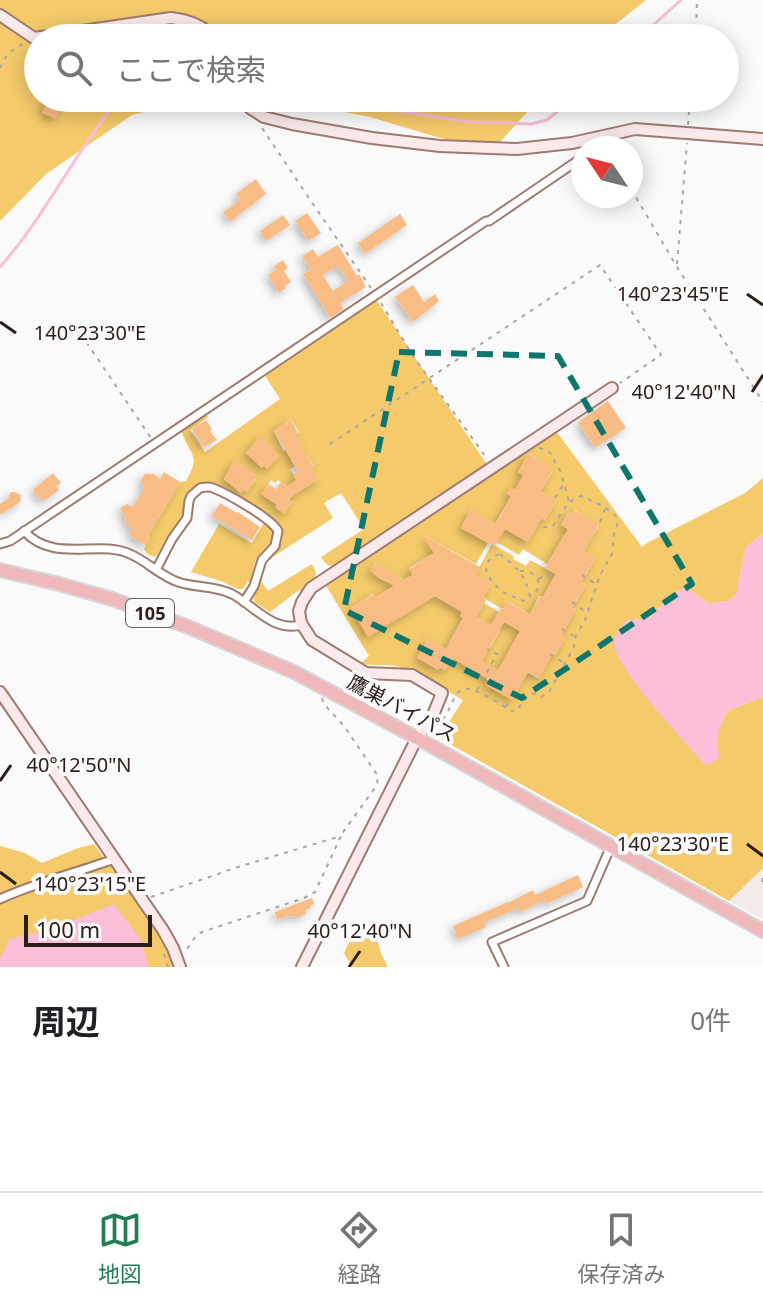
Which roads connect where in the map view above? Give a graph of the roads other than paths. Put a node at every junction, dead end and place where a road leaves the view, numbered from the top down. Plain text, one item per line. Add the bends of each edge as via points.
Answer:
1 (0, 15) edge
2 (130, 24) edge
3 (195, 24) edge
4 (24, 31) edge
5 (258, 112) edge
6 (616, 136) edge
7 (763, 139) edge
8 (571, 145) edge
9 (571, 165) edge
10 (612, 388) road end
11 (24, 531) junction
12 (0, 544) edge
13 (0, 570) edge
14 (156, 570) junction
15 (244, 602) junction
16 (302, 625) junction
17 (0, 692) edge
18 (417, 738) junction
19 (611, 846) junction
20 (114, 859) junction
21 (0, 899) edge
22 (763, 931) edge
23 (179, 963) edge
24 (302, 967) edge
25 (504, 967) edge

1 - 4 street
2 - 3 street via 171,18
5 - 8 street via 292,124 440,146
6 - 7 street via 635,129
9 - 11 street
10 - 16 street via 311,588 299,611
11 - 12 street
11 - 14 street via 50,546 127,552
13 - 18 highway, 鷹巣バイパス / 105 via 112,599 186,626 294,672
14 - 15 street
14 - 15 street via 187,518 191,496 200,488 212,488 264,516 278,531
15 - 16 street via 280,627
16 - 18 street via 312,640 366,673 412,675 442,693
17 - 20 street
18 - 19 highway, 鷹巣バイパス / 105
18 - 24 street
19 - 22 highway, 鷹巣バイパス / 105
19 - 25 street via 587,901 492,942
20 - 21 street
20 - 23 street

